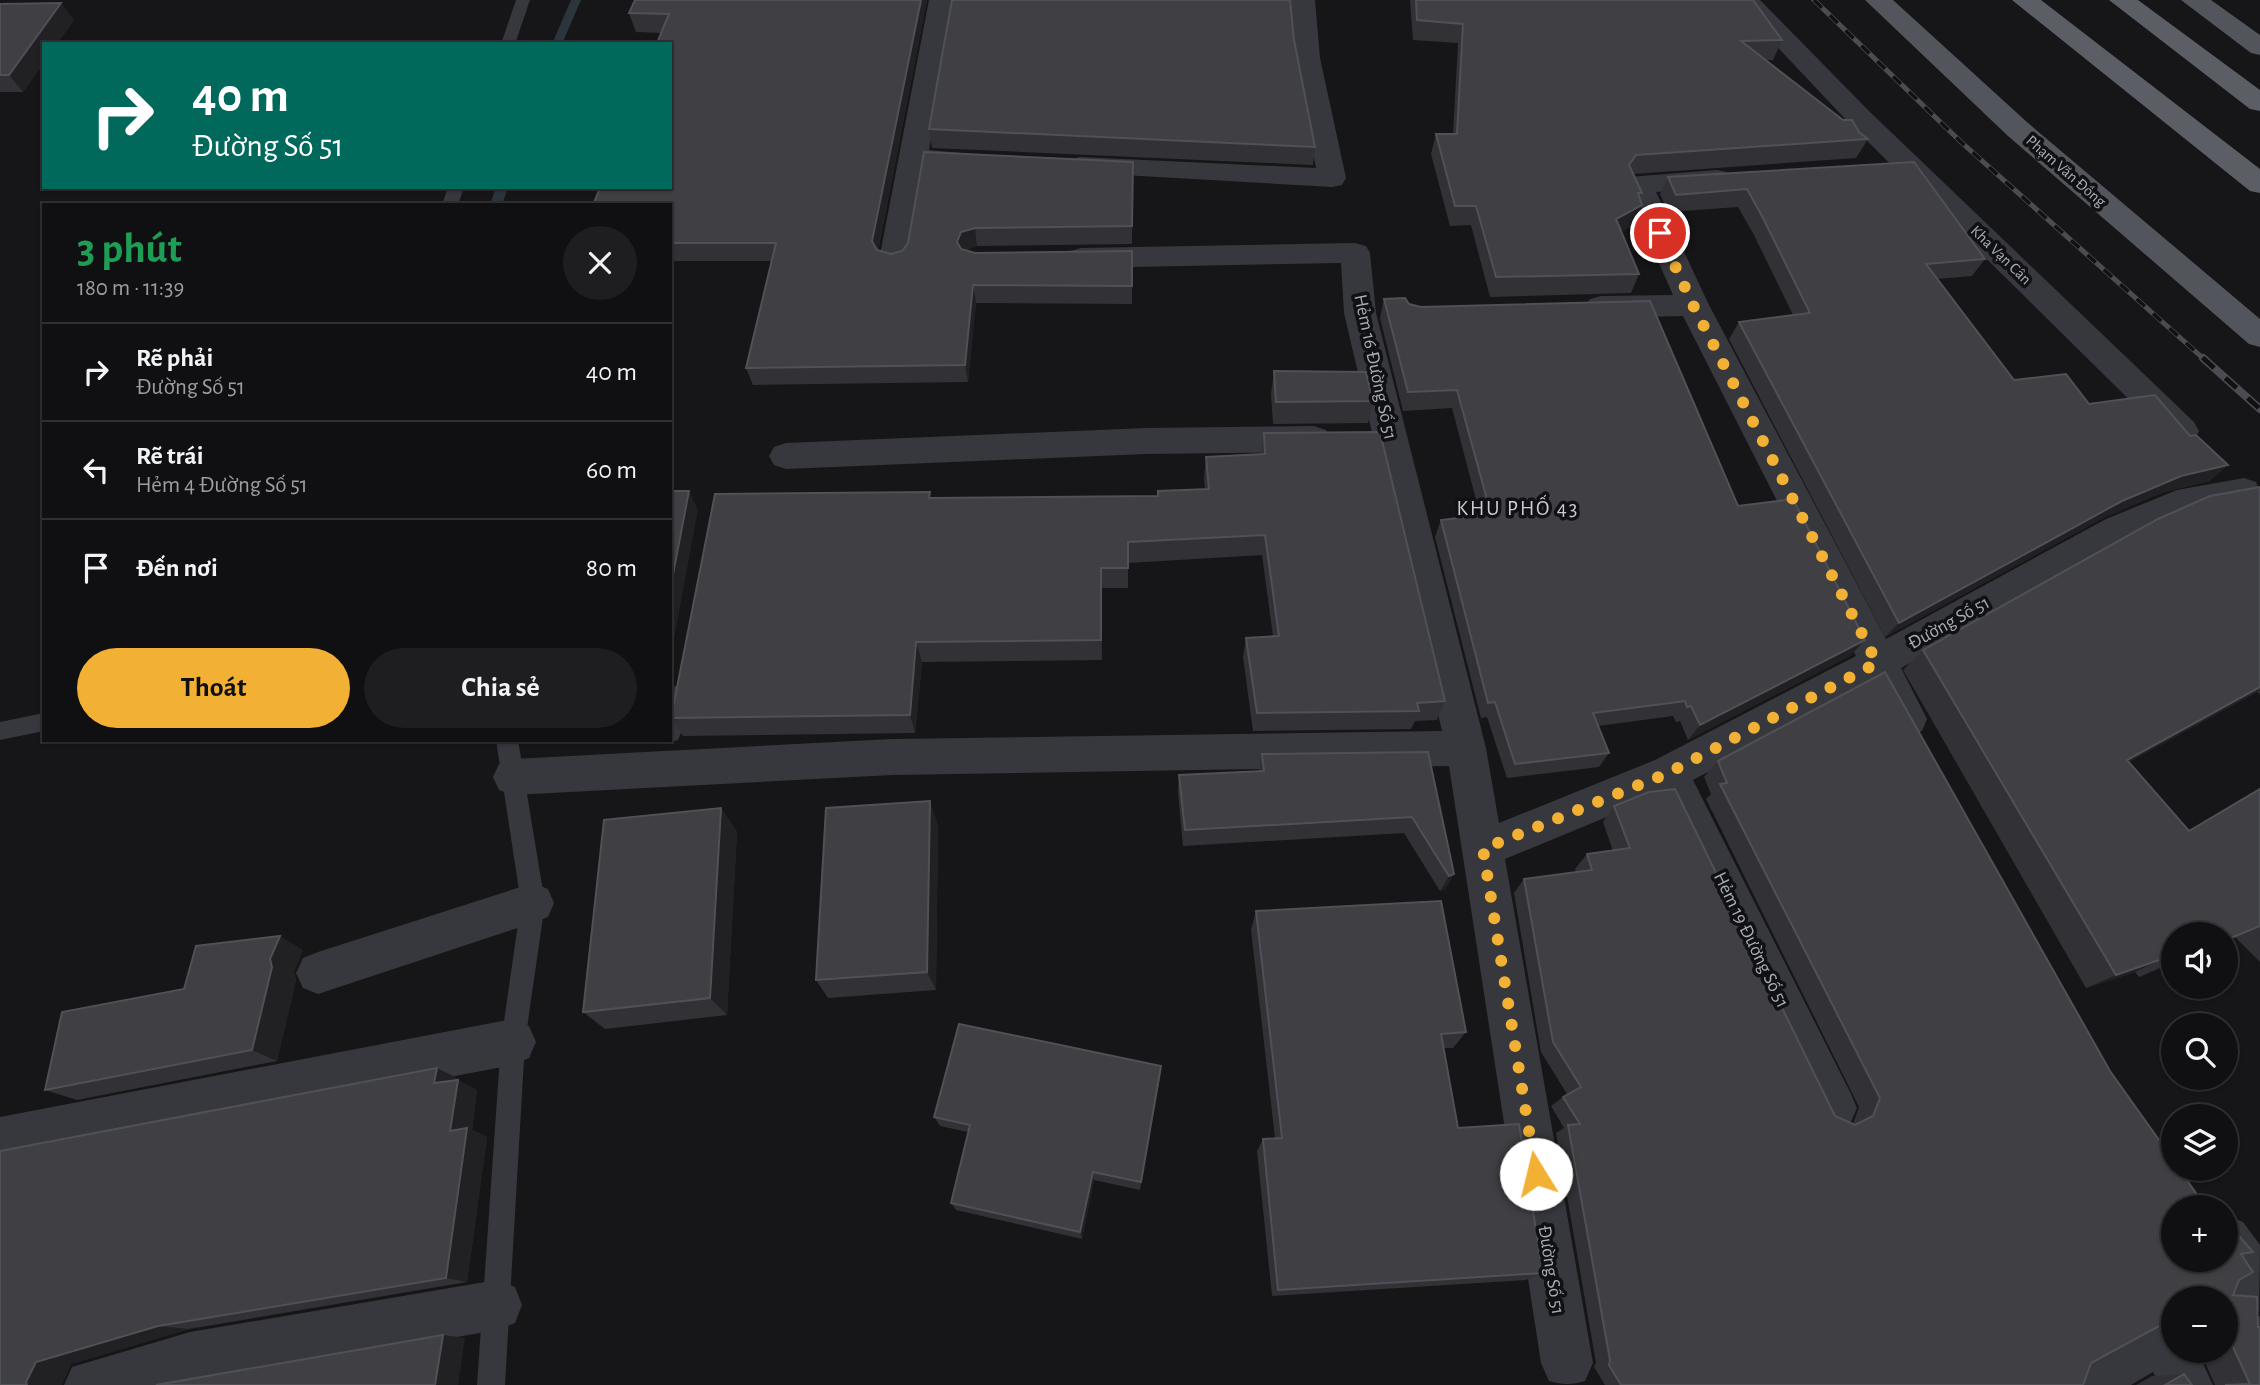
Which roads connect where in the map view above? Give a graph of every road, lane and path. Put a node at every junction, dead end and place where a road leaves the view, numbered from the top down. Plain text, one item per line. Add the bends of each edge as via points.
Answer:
1 (523, 0) edge
2 (942, 0) edge
3 (1302, 0) edge
4 (1746, 0) edge
5 (1878, 0) edge
6 (2025, 0) edge
7 (2122, 0) edge
8 (2194, 0) edge
9 (509, 42) edge
10 (2260, 47) edge
11 (2260, 103) edge
12 (914, 158) junction
13 (1006, 162) edge
14 (1059, 165) edge
15 (1911, 167) junction
16 (1870, 169) edge
17 (1747, 177) edge
18 (2260, 184) edge
19 (1047, 258) edge
20 (894, 260) edge
21 (1693, 305) junction
22 (1568, 308) edge
23 (2260, 336) edge
24 (1367, 438) junction
25 (786, 456) dead end
26 (2252, 498) edge
27 (1877, 663) junction
28 (680, 681) edge
29 (42, 722) edge
30 (672, 722) edge
31 (0, 731) edge
32 (667, 748) edge
33 (1466, 748) junction
34 (1928, 755) edge
35 (510, 759) edge
36 (1668, 773) junction
37 (1483, 849) junction
38 (533, 903) junction
39 (318, 973) dead end
40 (513, 1042) junction
41 (1834, 1108) edge
42 (0, 1140) edge
43 (2238, 1256) edge
44 (2260, 1286) edge
45 (2238, 1298) edge
46 (497, 1305) junction
47 (2161, 1339) edge
48 (1567, 1363) dead end
49 (2179, 1363) edge
50 (90, 1385) edge
51 (491, 1385) edge
52 (2081, 1385) edge
53 (2187, 1385) edge

1 - 9 lane
2 - 12 street
3 - 14 street via 1307,58 1332,178
4 - 15 street, Kha Vạn Cân
5 - 23 main road, Phạm Văn Đồng via 1954,74
6 - 18 highway
7 - 11 highway
8 - 10 main road
12 - 13 street
12 - 20 street
15 - 16 street
15 - 26 street, Kha Vạn Cân
17 - 21 street via 1638,184
19 - 24 street, Hẻm 16 Đường Số 51 via 1354,253
21 - 22 street
21 - 27 street
24 - 25 street via 1146,441
24 - 33 street, Hẻm 16 Đường Số 51
26 - 27 street, Đường Số 51 via 2177,504 2119,529
27 - 34 street
27 - 36 street, Đường Số 51
28 - 30 lane
29 - 31 lane
32 - 33 street via 892,757
32 - 35 street
33 - 37 street, Hẻm 16 Đường Số 51
35 - 38 lane
36 - 37 street, Đường Số 51
36 - 41 street, Hẻm 19 Đường Số 51
37 - 48 street, Đường Số 51
38 - 39 street
38 - 40 lane
40 - 42 street
40 - 46 lane
43 - 44 street
44 - 45 street
46 - 50 street via 190,1357
46 - 51 lane
47 - 52 street
49 - 53 street

